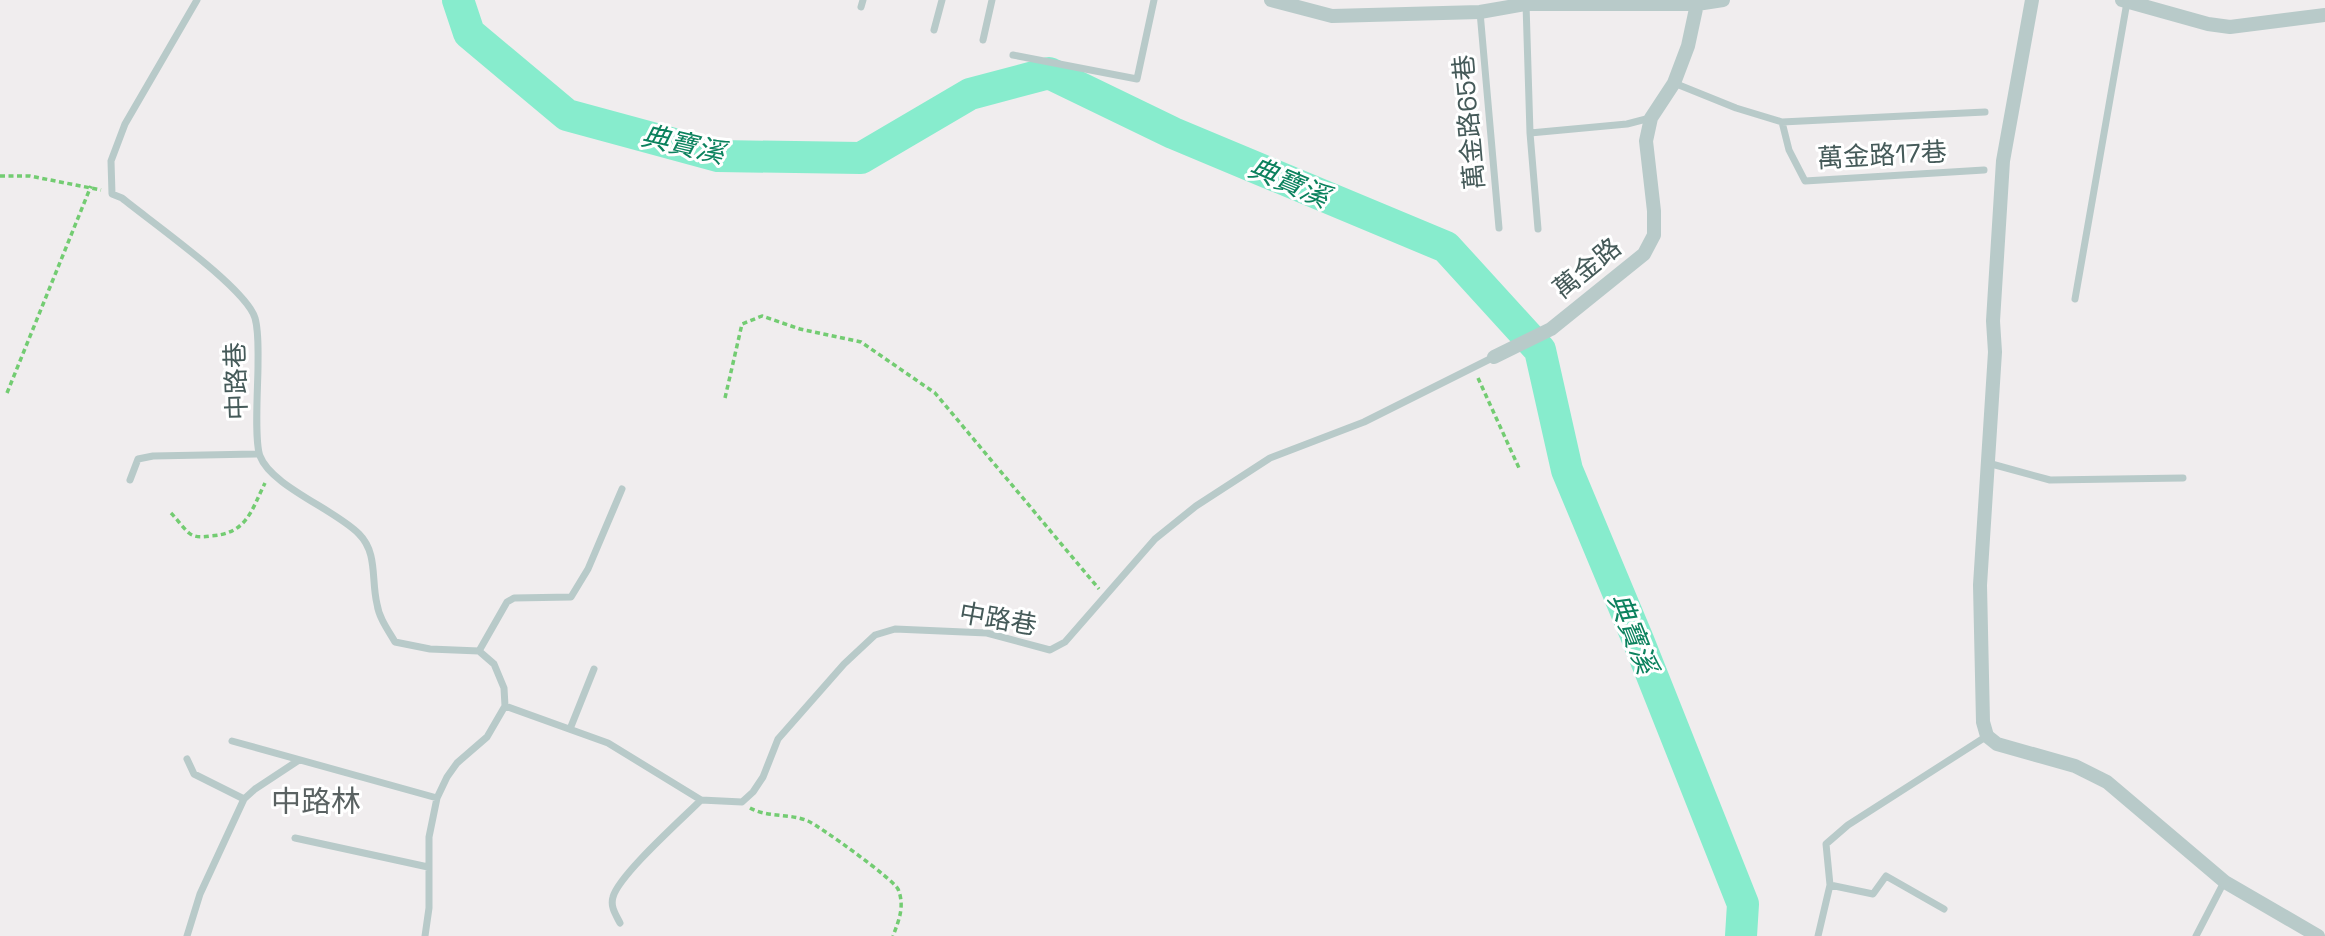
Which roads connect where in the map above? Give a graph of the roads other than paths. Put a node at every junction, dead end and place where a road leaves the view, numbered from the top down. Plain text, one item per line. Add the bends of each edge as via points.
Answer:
1 (197, 0) edge
2 (942, 0) edge
3 (992, 0) edge
4 (1154, 0) edge
5 (1270, 0) edge
6 (1723, 0) edge
7 (2032, 0) edge
8 (1638, 1) edge
9 (2125, 1) edge
10 (1526, 2) edge
11 (1295, 4) edge
12 (1697, 4) junction
13 (1480, 12) junction
14 (2325, 15) edge
15 (934, 30) dead end
16 (983, 40) dead end
17 (1013, 55) dead end
18 (1674, 82) junction
19 (1985, 112) dead end
20 (1651, 118) junction
21 (1782, 122) junction
22 (1530, 133) junction
23 (1983, 170) dead end
24 (1499, 228) dead end
25 (1538, 229) dead end
26 (2075, 299) dead end
27 (1494, 357) joint
28 (259, 454) junction
29 (1988, 463) junction
30 (2183, 478) dead end
31 (130, 480) dead end
32 (622, 489) dead end
33 (479, 650) junction
34 (594, 668) dead end
35 (505, 706) junction
36 (570, 729) junction
37 (1987, 736) junction
38 (232, 741) dead end
39 (187, 759) dead end
40 (299, 760) junction
41 (437, 798) junction
42 (244, 799) junction
43 (701, 800) junction
44 (295, 838) dead end
45 (428, 867) junction
46 (2225, 882) junction
47 (1830, 885) junction
48 (1944, 909) dead end
49 (620, 923) dead end
50 (187, 936) edge
51 (425, 936) edge
52 (1818, 936) edge
53 (2196, 936) edge
54 (2318, 936) edge

1 - 28 lane, 中路巷 via 125,124 111,160 112,194 233,286 250,307 257,341
2 - 15 lane
3 - 16 lane
4 - 17 lane via 1137,79
5 - 11 street
6 - 12 street
7 - 29 street via 2003,161
8 - 10 street
8 - 12 street
9 - 14 street via 2230,27
9 - 26 lane
10 - 13 street
10 - 22 lane
11 - 13 street via 1332,16
12 - 18 street, 萬金路
13 - 24 lane, 萬金路65巷
18 - 20 street, 萬金路
18 - 21 lane, 萬金路17巷
19 - 21 lane, 萬金路17巷
20 - 22 lane
20 - 27 street, 萬金路 via 1646,141 1654,235 1644,254 1550,329
21 - 23 lane, 萬金路17巷 via 1789,150 1805,180
22 - 25 lane
27 - 43 lane, 中路巷 via 1364,422 1270,458 1196,506 1155,538 1065,642 1050,650 987,633 895,629 875,635 778,739 753,792 742,802
28 - 31 lane via 138,459
28 - 33 lane, 中路巷 via 271,472 292,489 360,534 371,551 377,605 395,642 430,649
29 - 30 lane via 2050,480
29 - 37 street via 1980,585
32 - 33 lane via 571,597 507,602
33 - 35 lane via 494,664 504,688
34 - 36 lane
35 - 36 lane
35 - 41 lane via 487,737 457,762
36 - 43 lane via 608,743
37 - 46 street via 1997,744 2075,766 2107,782
37 - 47 lane via 1848,825 1826,844
38 - 40 lane
39 - 42 lane via 194,774
40 - 41 lane
40 - 42 lane
41 - 45 lane
42 - 50 lane via 200,894
43 - 49 lane via 622,880 612,907
44 - 45 lane
45 - 51 lane
46 - 53 lane
46 - 54 street
47 - 48 lane via 1873,894 1886,876
47 - 52 lane

